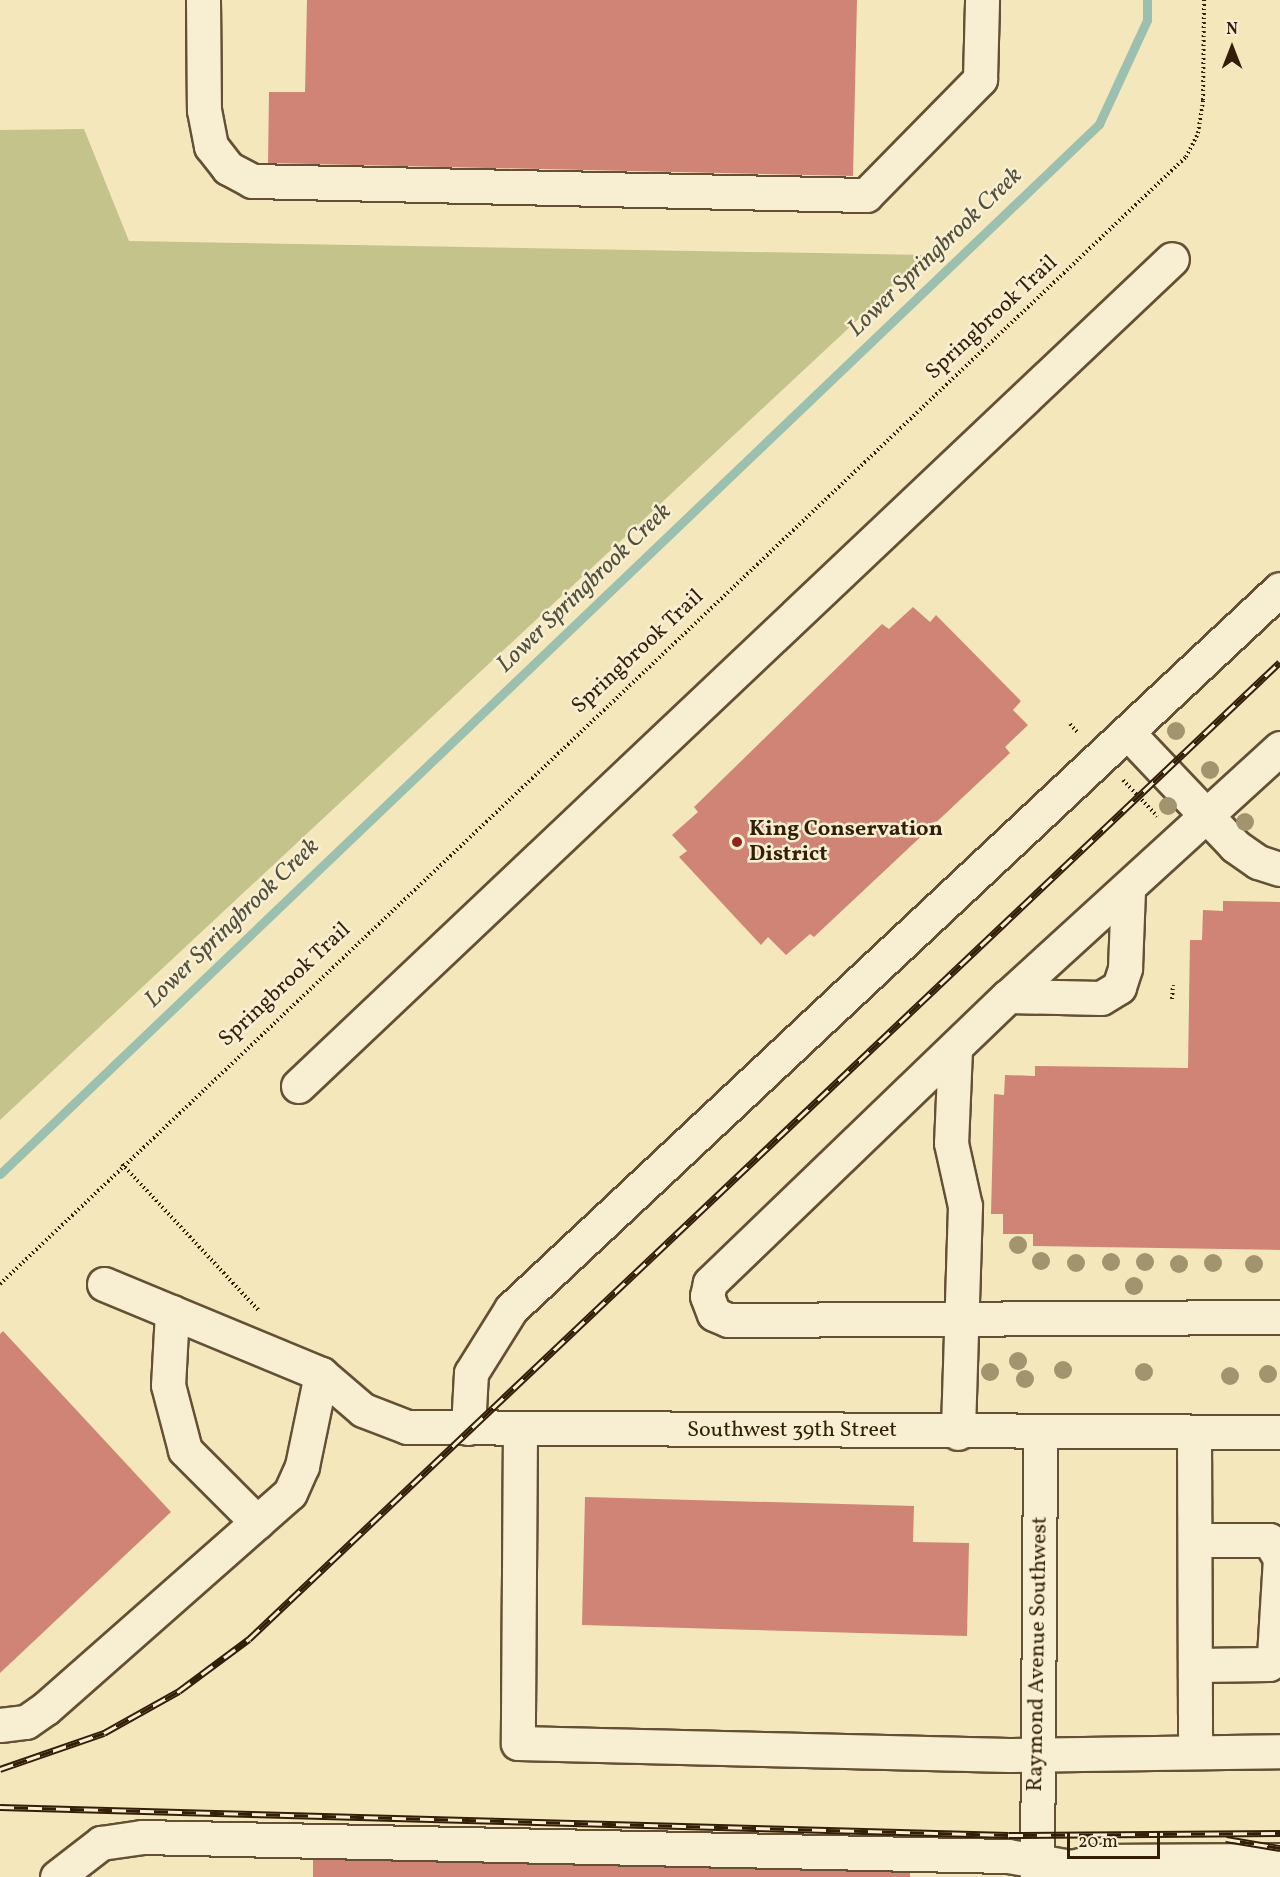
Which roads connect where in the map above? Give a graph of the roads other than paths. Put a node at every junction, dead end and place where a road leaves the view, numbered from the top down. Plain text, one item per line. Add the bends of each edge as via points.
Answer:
1 (203, 0) edge
2 (982, 0) edge
3 (1172, 259) dead end
4 (1280, 589) edge
5 (1127, 732) junction
6 (1280, 748) edge
7 (1206, 815) junction
8 (1280, 869) edge
9 (1128, 889) junction
10 (1008, 996) junction
11 (955, 1049) junction
12 (298, 1086) dead end
13 (104, 1284) dead end
14 (172, 1312) junction
15 (1280, 1317) edge
16 (960, 1319) junction
17 (321, 1374) junction
18 (468, 1428) junction
19 (520, 1429) junction
20 (1040, 1432) junction
21 (1280, 1432) edge
22 (958, 1433) junction
23 (1194, 1433) junction
24 (257, 1522) junction
25 (1196, 1540) junction
26 (1197, 1665) junction
27 (0, 1725) edge
28 (1280, 1751) edge
29 (1195, 1752) junction
30 (1037, 1753) junction
31 (1280, 1860) edge
32 (1037, 1868) edge
33 (1102, 1869) edge
34 (57, 1877) edge

1 - 2 street via 204,110 211,146 228,168 252,181 866,195 980,79
3 - 12 street
4 - 5 street
5 - 7 street
5 - 18 street via 511,1309 471,1373
6 - 7 street
7 - 8 street via 1235,846 1258,862
7 - 9 street
9 - 10 street
9 - 10 street via 1125,968 1119,987 1101,998
10 - 11 street
11 - 16 street via 951,1143 964,1206
11 - 16 street via 710,1283 707,1296 714,1314 728,1320
13 - 14 street, Southwest 39th Street
14 - 17 street, Southwest 39th Street
14 - 24 street via 168,1385 185,1450
15 - 16 street
16 - 22 street
17 - 18 street, Southwest 39th Street via 363,1410 407,1427
17 - 24 street via 302,1466 290,1493
18 - 19 street, Southwest 39th Street
19 - 22 street, Southwest 39th Street
19 - 30 street via 518,1743
20 - 22 street, Southwest 39th Street
20 - 23 street, Southwest 39th Street
20 - 30 street, Raymond Avenue Southwest
21 - 23 street, Southwest 39th Street
23 - 25 street
24 - 27 street via 46,1708 26,1722
25 - 26 street
25 - 26 street via 1269,1540 1280,1558 1274,1656 1269,1664
26 - 29 street
28 - 29 street
29 - 30 street
30 - 32 street, Raymond Avenue Southwest
31 - 33 street
32 - 33 street
32 - 34 street via 142,1837 101,1844

